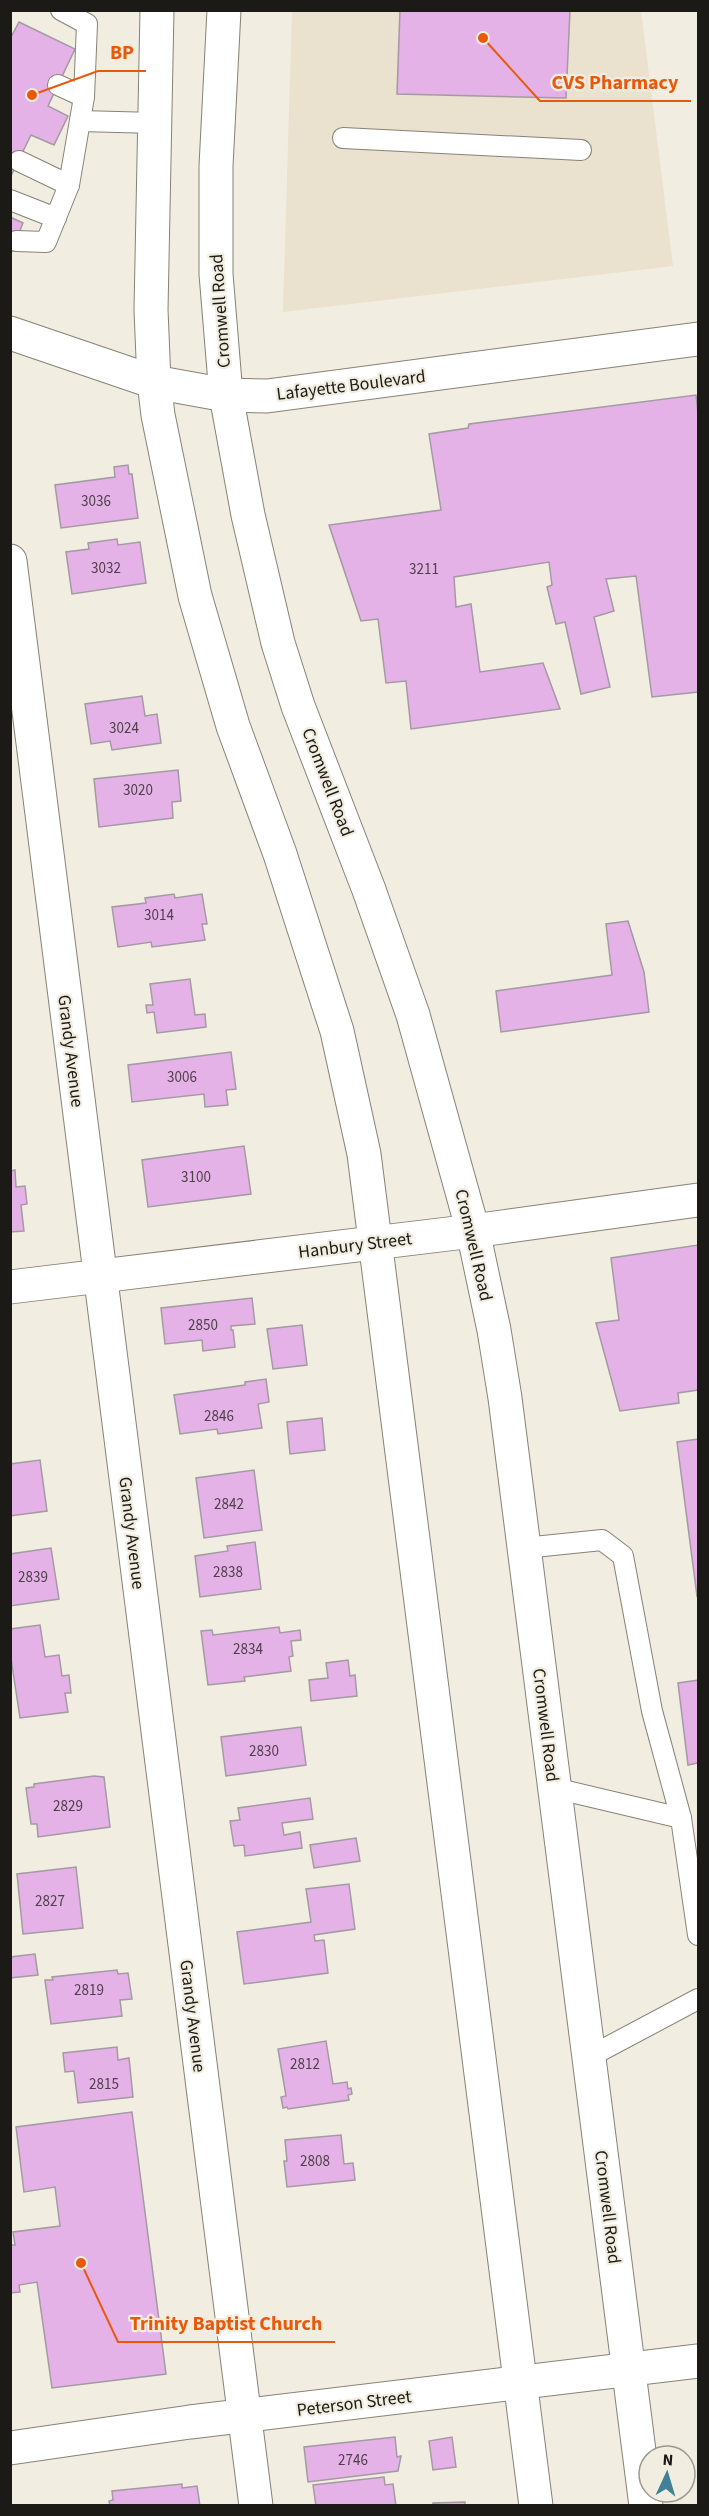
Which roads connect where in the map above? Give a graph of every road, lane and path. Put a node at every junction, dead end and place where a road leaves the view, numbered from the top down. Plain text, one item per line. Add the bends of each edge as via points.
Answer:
1 (62, 10) edge
2 (157, 10) edge
3 (224, 10) edge
4 (58, 85) dead end
5 (84, 97) junction
6 (80, 121) junction
7 (155, 123) junction
8 (343, 138) dead end
9 (580, 150) dead end
10 (19, 161) dead end
11 (69, 185) junction
12 (10, 200) edge
13 (56, 218) junction
14 (16, 241) dead end
15 (10, 333) edge
16 (699, 339) edge
17 (154, 382) junction
18 (226, 395) junction
19 (10, 561) edge
20 (699, 1200) edge
21 (473, 1231) junction
22 (375, 1243) junction
23 (99, 1276) junction
24 (10, 1287) edge
25 (524, 1548) junction
26 (554, 1788) junction
27 (681, 1818) junction
28 (699, 1935) edge
29 (699, 1999) edge
30 (589, 2057) junction
31 (699, 2361) edge
32 (628, 2368) junction
33 (520, 2382) junction
34 (244, 2416) junction
35 (10, 2448) edge
36 (256, 2505) edge
37 (536, 2505) edge
38 (646, 2505) edge

1 - 5 lane via 87,24
2 - 7 street
3 - 18 street, Cromwell Road via 216,166 216,274
4 - 5 lane
5 - 6 lane
6 - 7 lane
6 - 11 lane
7 - 17 street via 151,310
8 - 9 lane
10 - 11 lane
11 - 13 lane
12 - 13 lane
13 - 14 lane via 46,242
15 - 17 street, Lafayette Boulevard
16 - 18 street, Lafayette Boulevard via 267,396
17 - 18 street, Lafayette Boulevard
17 - 22 street via 195,596 233,726 280,854 337,1031 364,1154
18 - 21 street, Cromwell Road via 248,515 278,643 413,1015
19 - 23 street, Grandy Avenue
20 - 21 street, Hanbury Street
21 - 22 street, Hanbury Street
21 - 25 street, Cromwell Road via 505,1398
22 - 23 street, Hanbury Street
22 - 33 street
23 - 24 street, Hanbury Street
23 - 34 street, Grandy Avenue
25 - 26 street, Cromwell Road
25 - 27 lane via 602,1540 623,1556 652,1711
26 - 27 lane
26 - 30 street, Cromwell Road
27 - 28 lane
29 - 30 lane
30 - 32 street, Cromwell Road
31 - 32 street, Peterson Street
32 - 33 street, Peterson Street
32 - 38 street, Cromwell Road
33 - 34 street, Peterson Street
33 - 37 street
34 - 35 street, Peterson Street
34 - 36 street, Grandy Avenue

